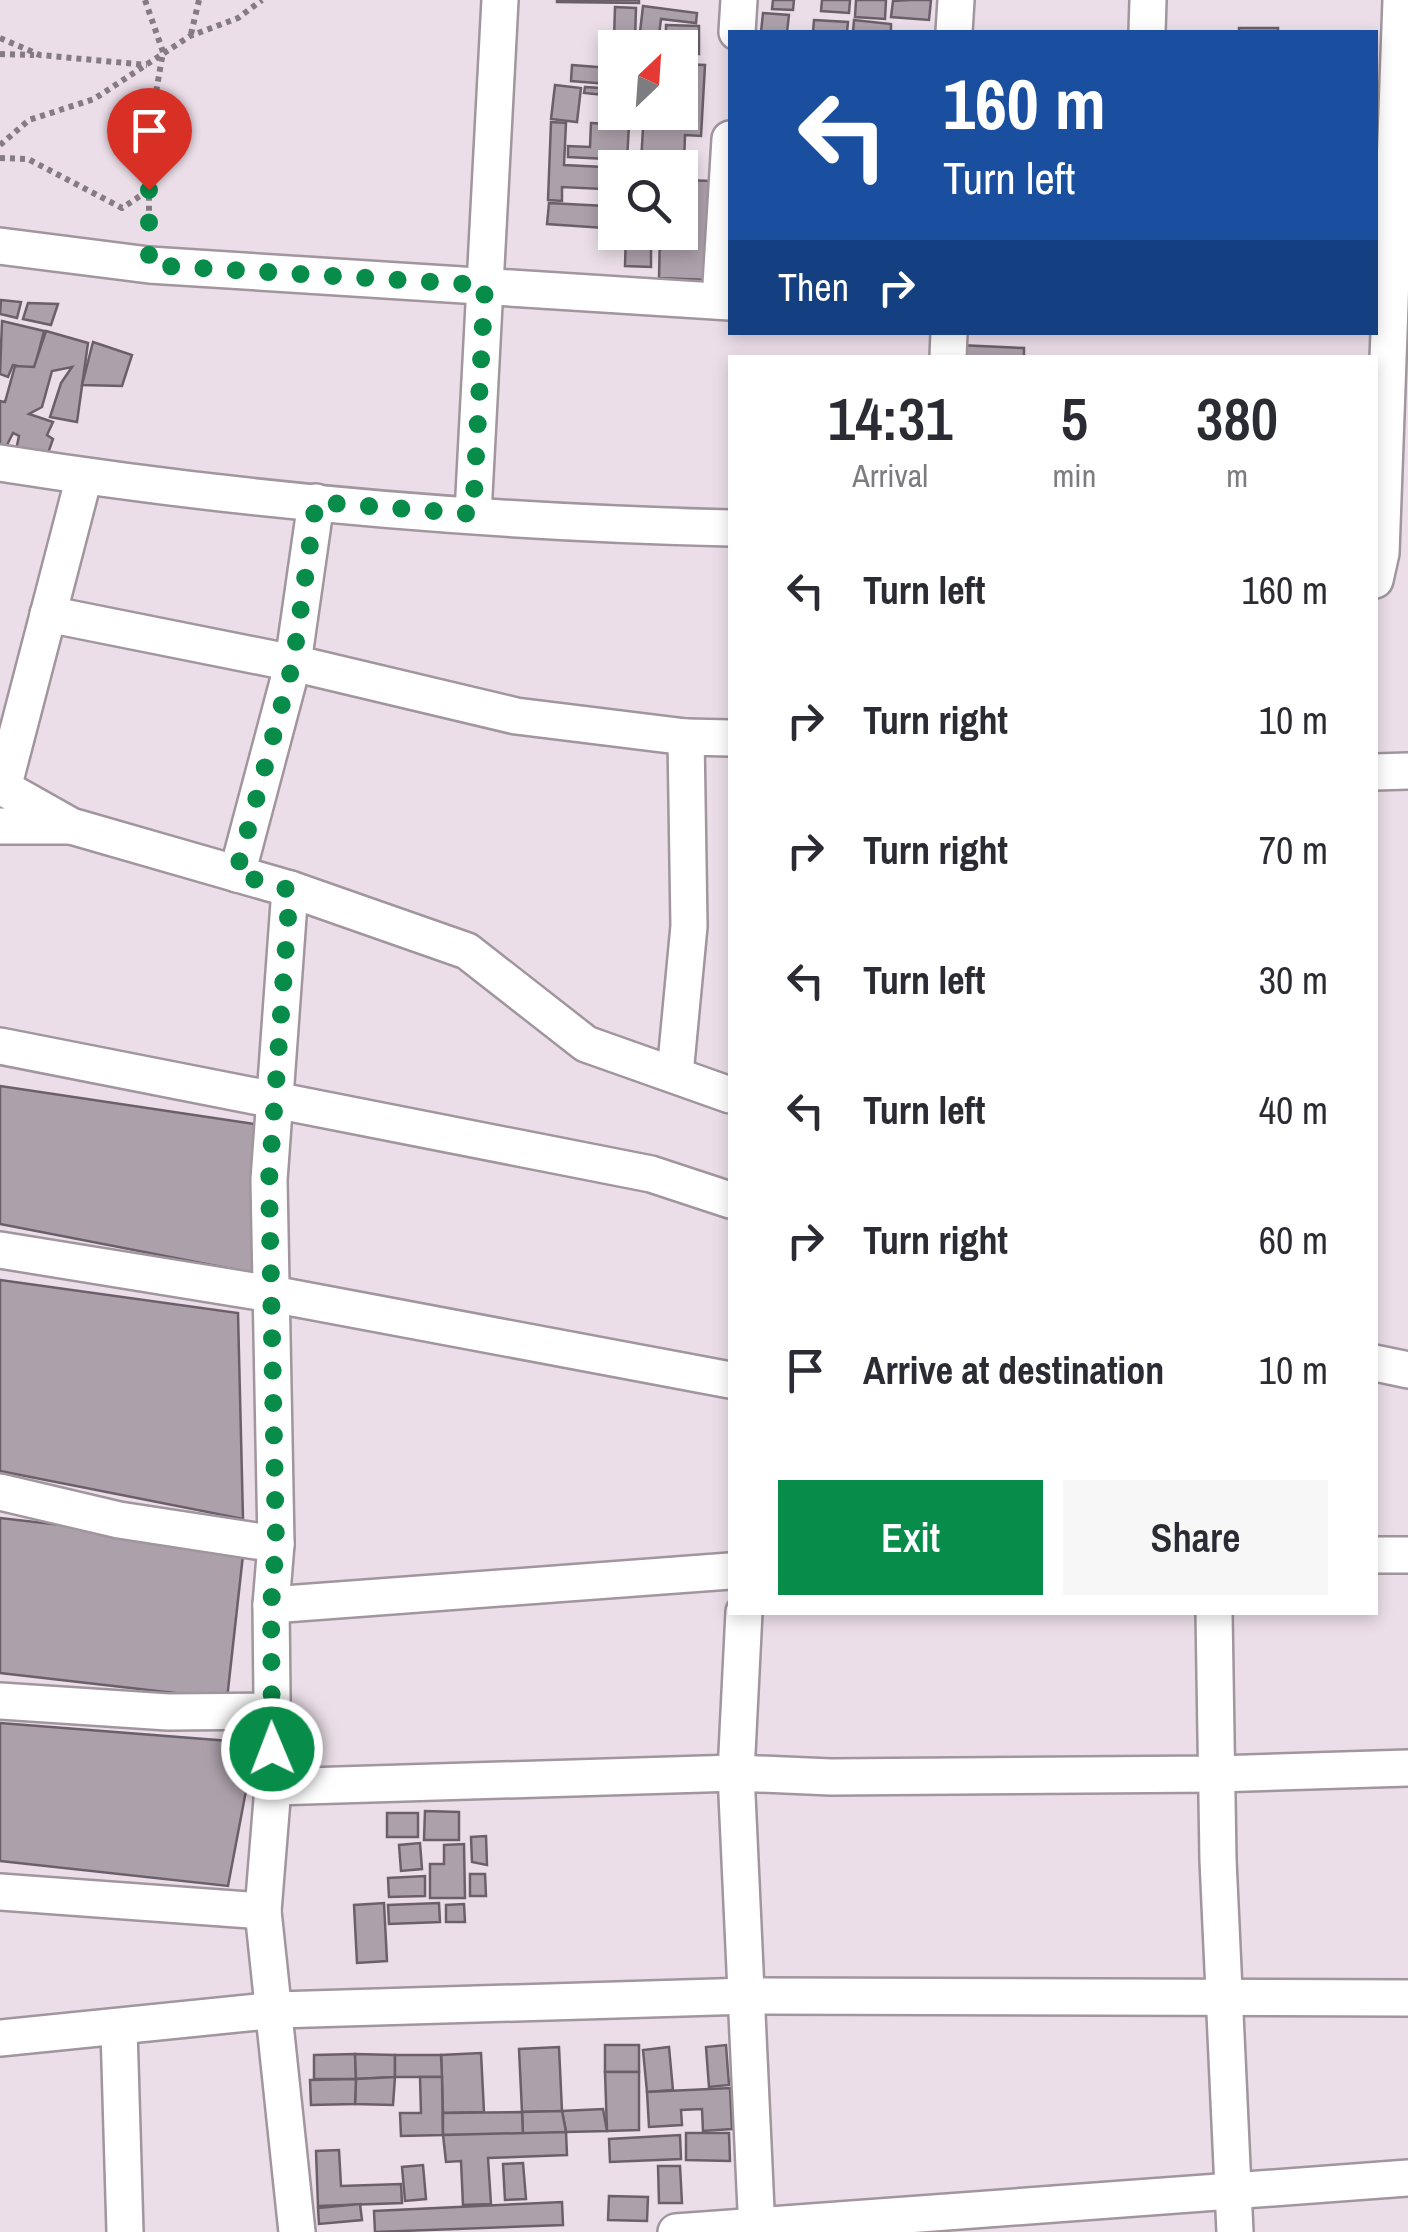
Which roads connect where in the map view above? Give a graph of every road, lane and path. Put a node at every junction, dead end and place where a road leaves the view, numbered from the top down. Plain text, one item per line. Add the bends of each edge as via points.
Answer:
1 (145, 0) edge
2 (198, 0) edge
3 (262, 0) edge
4 (500, 0) edge
5 (739, 0) edge
6 (956, 0) edge
7 (1148, 0) edge
8 (1401, 0) edge
9 (737, 30) edge
10 (954, 30) edge
11 (1147, 30) edge
12 (190, 36) junction
13 (0, 38) edge
14 (163, 52) junction
15 (0, 54) edge
16 (40, 55) junction
17 (147, 66) junction
18 (0, 145) edge
19 (0, 158) edge
20 (149, 190) junction
21 (728, 204) edge
22 (0, 246) edge
23 (149, 265) junction
24 (485, 285) junction
25 (725, 302) edge
26 (1391, 323) edge
27 (0, 463) edge
28 (84, 476) junction
29 (316, 502) junction
30 (473, 514) junction
31 (728, 528) edge
32 (1385, 559) edge
33 (48, 614) junction
34 (293, 663) junction
35 (686, 736) junction
36 (728, 738) edge
37 (1408, 771) edge
38 (1378, 772) edge
39 (1, 787) edge
40 (0, 826) edge
41 (72, 826) junction
42 (236, 874) junction
43 (290, 890) junction
44 (0, 1046) edge
45 (676, 1074) junction
46 (728, 1094) edge
47 (278, 1104) junction
48 (728, 1199) edge
49 (0, 1250) edge
50 (272, 1294) junction
51 (1378, 1363) edge
52 (1408, 1370) edge
53 (728, 1380) edge
54 (0, 1492) edge
55 (276, 1544) junction
56 (1378, 1555) edge
57 (1408, 1556) edge
58 (728, 1572) edge
59 (271, 1606) junction
60 (744, 1615) edge
61 (1214, 1615) edge
62 (0, 1701) edge
63 (271, 1711) junction
64 (1408, 1768) edge
65 (736, 1772) junction
66 (1216, 1774) junction
67 (273, 1786) junction
68 (0, 1892) edge
69 (263, 1911) junction
70 (748, 1996) junction
71 (1223, 1996) junction
72 (1408, 1998) edge
73 (276, 2010) junction
74 (118, 2030) junction
75 (0, 2038) edge
76 (1408, 2178) edge
77 (1236, 2194) junction
78 (756, 2229) edge
79 (124, 2232) edge
80 (297, 2232) edge
81 (676, 2232) edge
82 (1235, 2232) edge

1 - 14 path
2 - 12 path
3 - 12 path via 238,18
4 - 24 street
5 - 9 street
6 - 10 street
7 - 11 street
8 - 26 street
12 - 14 path
13 - 16 path
14 - 17 path
14 - 20 path
15 - 16 path
16 - 17 path
17 - 18 path via 94,99 30,120
19 - 20 path via 28,159 122,208
20 - 23 path
21 - 25 street
22 - 23 street
23 - 24 street
24 - 25 street
24 - 30 street
26 - 32 street
27 - 28 street
28 - 29 street
28 - 33 street
29 - 30 street
29 - 34 street
30 - 31 street
33 - 34 street
33 - 39 street
34 - 35 street via 516,716
34 - 42 street
35 - 36 street
35 - 45 street via 689,952
37 - 38 street
39 - 41 street
40 - 41 street
41 - 42 street
42 - 43 street
43 - 45 street via 467,951 586,1044
43 - 47 street
44 - 47 street
45 - 46 street
47 - 48 street via 650,1174
47 - 50 street via 269,1180
49 - 50 street
50 - 53 street
50 - 55 street
51 - 52 street
54 - 55 street via 118,1520
55 - 59 street
56 - 57 street
58 - 59 street
59 - 63 street
60 - 65 street
61 - 66 street
62 - 63 street
63 - 67 street
64 - 66 street
65 - 66 street
65 - 67 street
65 - 70 street
66 - 71 street
67 - 69 street
68 - 69 street
69 - 73 street
70 - 71 street
70 - 73 street
70 - 78 street
71 - 72 street
71 - 77 street
73 - 74 street
73 - 80 street
74 - 75 street
74 - 79 street
76 - 77 street
77 - 78 street
77 - 82 street
78 - 81 street

